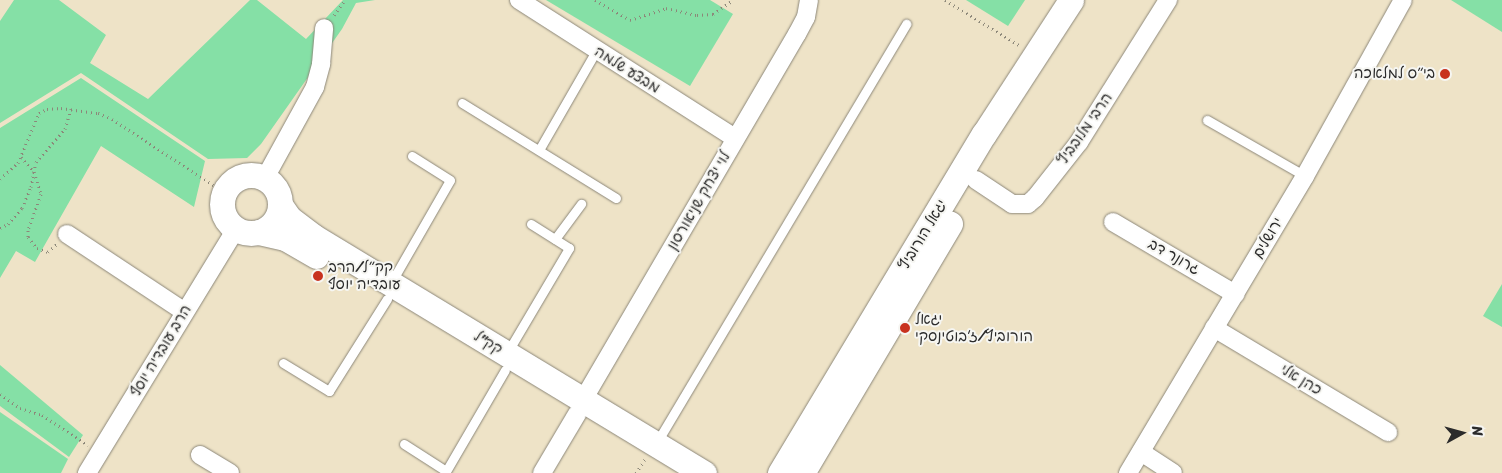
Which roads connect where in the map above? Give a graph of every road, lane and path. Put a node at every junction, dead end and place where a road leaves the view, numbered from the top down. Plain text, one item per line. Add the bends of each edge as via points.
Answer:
1 (519, 0) edge
2 (595, 0) edge
3 (733, 0) edge
4 (809, 0) edge
5 (945, 0) edge
6 (1071, 0) edge
7 (1082, 0) edge
8 (1168, 0) edge
9 (1403, 0) edge
10 (600, 1) edge
11 (906, 24) dead end
12 (324, 28) dead end
13 (1025, 49) dead end
14 (596, 51) junction
15 (462, 103) dead end
16 (71, 109) junction
17 (1207, 120) dead end
18 (736, 138) junction
19 (539, 150) junction
20 (412, 156) dead end
21 (21, 157) junction
22 (34, 172) junction
23 (1305, 176) junction
24 (265, 178) junction
25 (0, 179) edge
26 (976, 180) junction
27 (224, 192) junction
28 (616, 198) dead end
29 (581, 204) dead end
30 (280, 205) junction
31 (1113, 222) dead end
32 (531, 224) dead end
33 (0, 228) edge
34 (248, 231) junction
35 (67, 234) joint
36 (555, 240) junction
37 (389, 291) junction
38 (1235, 294) junction
39 (186, 312) junction
40 (1214, 328) junction
41 (506, 362) junction
42 (283, 363) dead end
43 (0, 394) edge
44 (580, 407) junction
45 (1388, 432) dead end
46 (404, 444) dead end
47 (99, 452) junction
48 (1141, 452) junction
49 (200, 455) dead end
50 (646, 458) edge
51 (446, 472) edge
52 (87, 473) edge
53 (230, 473) edge
54 (542, 473) edge
55 (674, 473) edge
56 (704, 473) edge
57 (780, 473) edge
58 (802, 473) edge
59 (1128, 473) edge
60 (1173, 473) edge

1 - 14 street, מבצע שלמה
2 - 10 path
3 - 10 path via 713,14 697,16 666,8 630,20
4 - 18 street, לוי יצחק שניאורסון via 806,17
5 - 13 path
6 - 57 main road, יגאל הורוביץ via 984,134
7 - 26 main road, יגאל הורוביץ
8 - 26 street, הרבי מלובביץ via 1078,142 1035,198 1028,204 1012,204
9 - 23 street, ירושלים
11 - 50 lane
12 - 24 street via 321,64 312,94
14 - 18 street, מבצע שלמה
14 - 19 lane
15 - 19 lane
16 - 21 path via 39,112
16 - 22 path via 65,130 36,162
16 - 27 path via 112,118
17 - 23 lane
18 - 44 street, לוי יצחק שניאורסון
19 - 28 lane
20 - 37 lane via 450,180
21 - 22 path
21 - 25 path
22 - 33 path via 22,208
22 - 35 path via 41,194 28,237 37,248 48,252
23 - 38 street, ירושלים
24 - 27 main road via 253,174 240,176
24 - 30 main road via 275,188
26 - 58 main road, יגאל הורוביץ
27 - 34 main road via 223,214 230,224
29 - 36 lane
30 - 34 main road via 274,222
30 - 37 main road, קק"ל via 299,227
31 - 38 street, גרונר דב
32 - 36 lane
34 - 37 main road, קק"ל via 295,243
34 - 39 street, הרב עובדיה יוסף
35 - 39 street
36 - 41 lane via 569,248
37 - 41 main road, קק"ל
37 - 42 lane via 329,391
38 - 40 street, ירושלים
39 - 47 street, הרב עובדיה יוסף
40 - 45 street, כהן אלי
40 - 48 street, ירושלים
41 - 44 main road, קק"ל
41 - 51 lane
43 - 47 path via 20,408 42,415
44 - 50 main road, קק"ל
44 - 54 street, לוי יצחק שניאורסון
46 - 51 lane
47 - 52 street, הרב עובדיה יוסף
48 - 59 street, ירושלים
48 - 60 street
49 - 53 street
50 - 55 main road, קק"ל
50 - 56 main road, קק"ל

